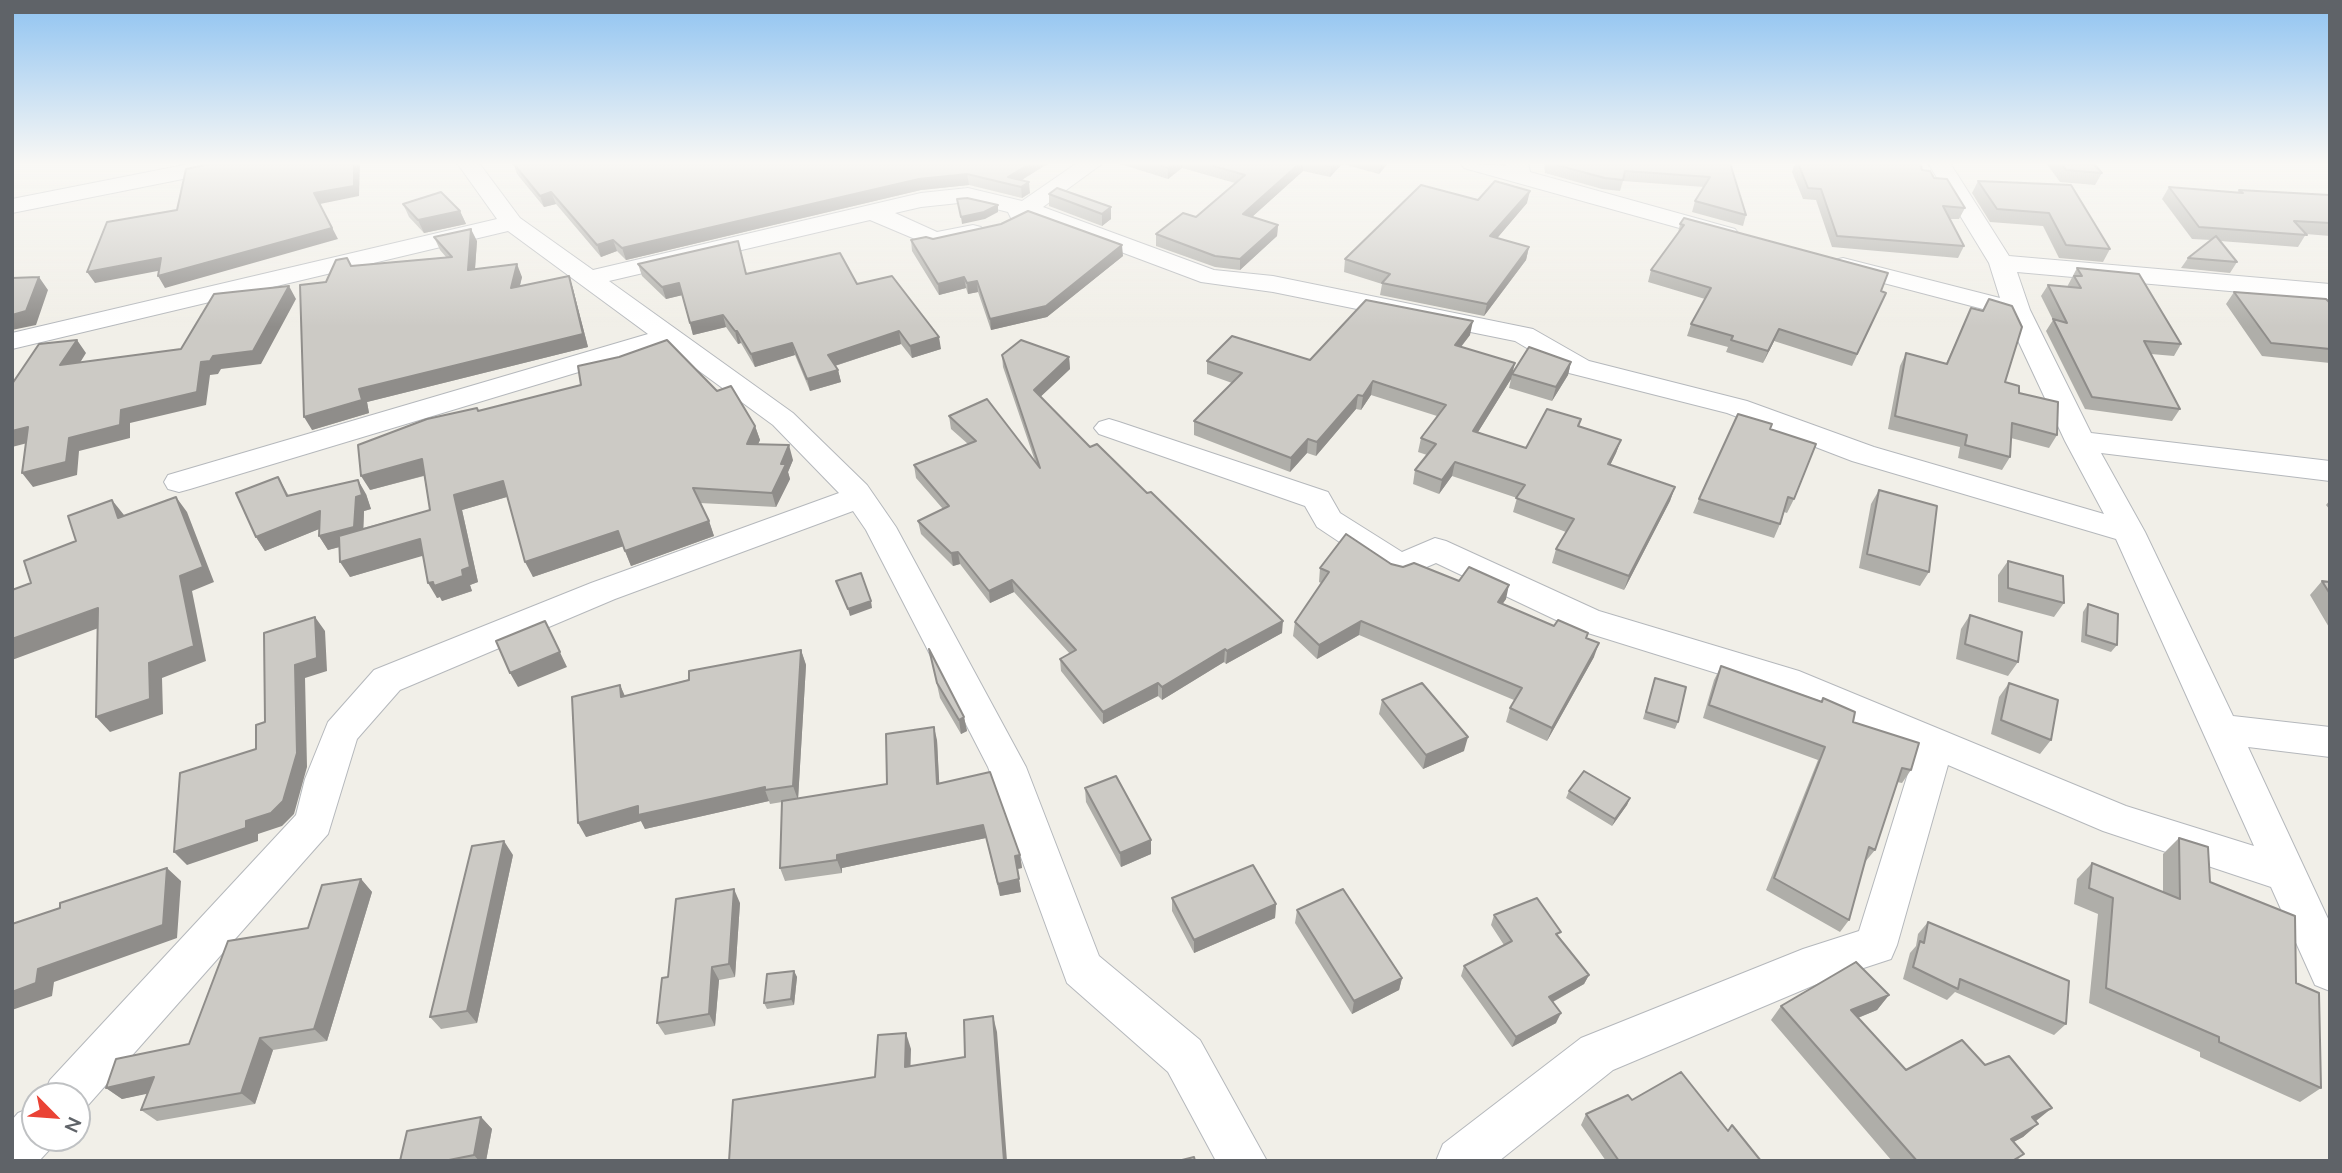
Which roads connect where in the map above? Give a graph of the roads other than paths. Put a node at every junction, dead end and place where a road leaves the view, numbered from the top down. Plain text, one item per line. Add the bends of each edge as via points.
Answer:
1 (509, 218) edge
2 (848, 218) edge
3 (886, 218) edge
4 (1011, 218) edge
5 (1051, 218) edge
6 (1675, 218) edge
7 (1973, 218) edge
8 (512, 223) junction
9 (1745, 239) edge
10 (1823, 259) edge
11 (2001, 263) junction
12 (589, 278) junction
13 (2330, 292) edge
14 (2017, 310) junction
15 (671, 337) junction
16 (12, 341) edge
17 (1109, 428) dead end
18 (2080, 441) junction
19 (2330, 471) edge
20 (179, 482) dead end
21 (859, 496) junction
22 (2129, 532) junction
23 (2221, 729) junction
24 (2330, 742) edge
25 (1935, 745) junction
26 (2287, 874) junction
27 (2330, 971) edge
28 (79, 1082) edge
29 (1243, 1161) edge
30 (1460, 1161) edge

1 - 8 street
2 - 12 street
3 - 4 street via 934,240 994,227
5 - 22 street via 1210,277 1273,284 1524,335 1579,367 1737,407 1863,454
6 - 9 street
7 - 11 street
8 - 12 street
8 - 16 street
10 - 14 street
11 - 13 street
11 - 14 street
12 - 15 street
14 - 18 street
15 - 20 street
15 - 21 street via 783,419
17 - 25 street via 1317,499 1328,520 1401,567 1435,549 1587,620 1786,681
18 - 19 street
18 - 22 street
21 - 28 street via 603,591 387,680 341,732 314,822
21 - 29 street via 880,527 1007,767 1082,969 1184,1056
22 - 23 street
23 - 24 street
23 - 26 street
25 - 26 street via 2117,819
25 - 30 street via 1876,946 1818,963 1598,1054
26 - 27 street

